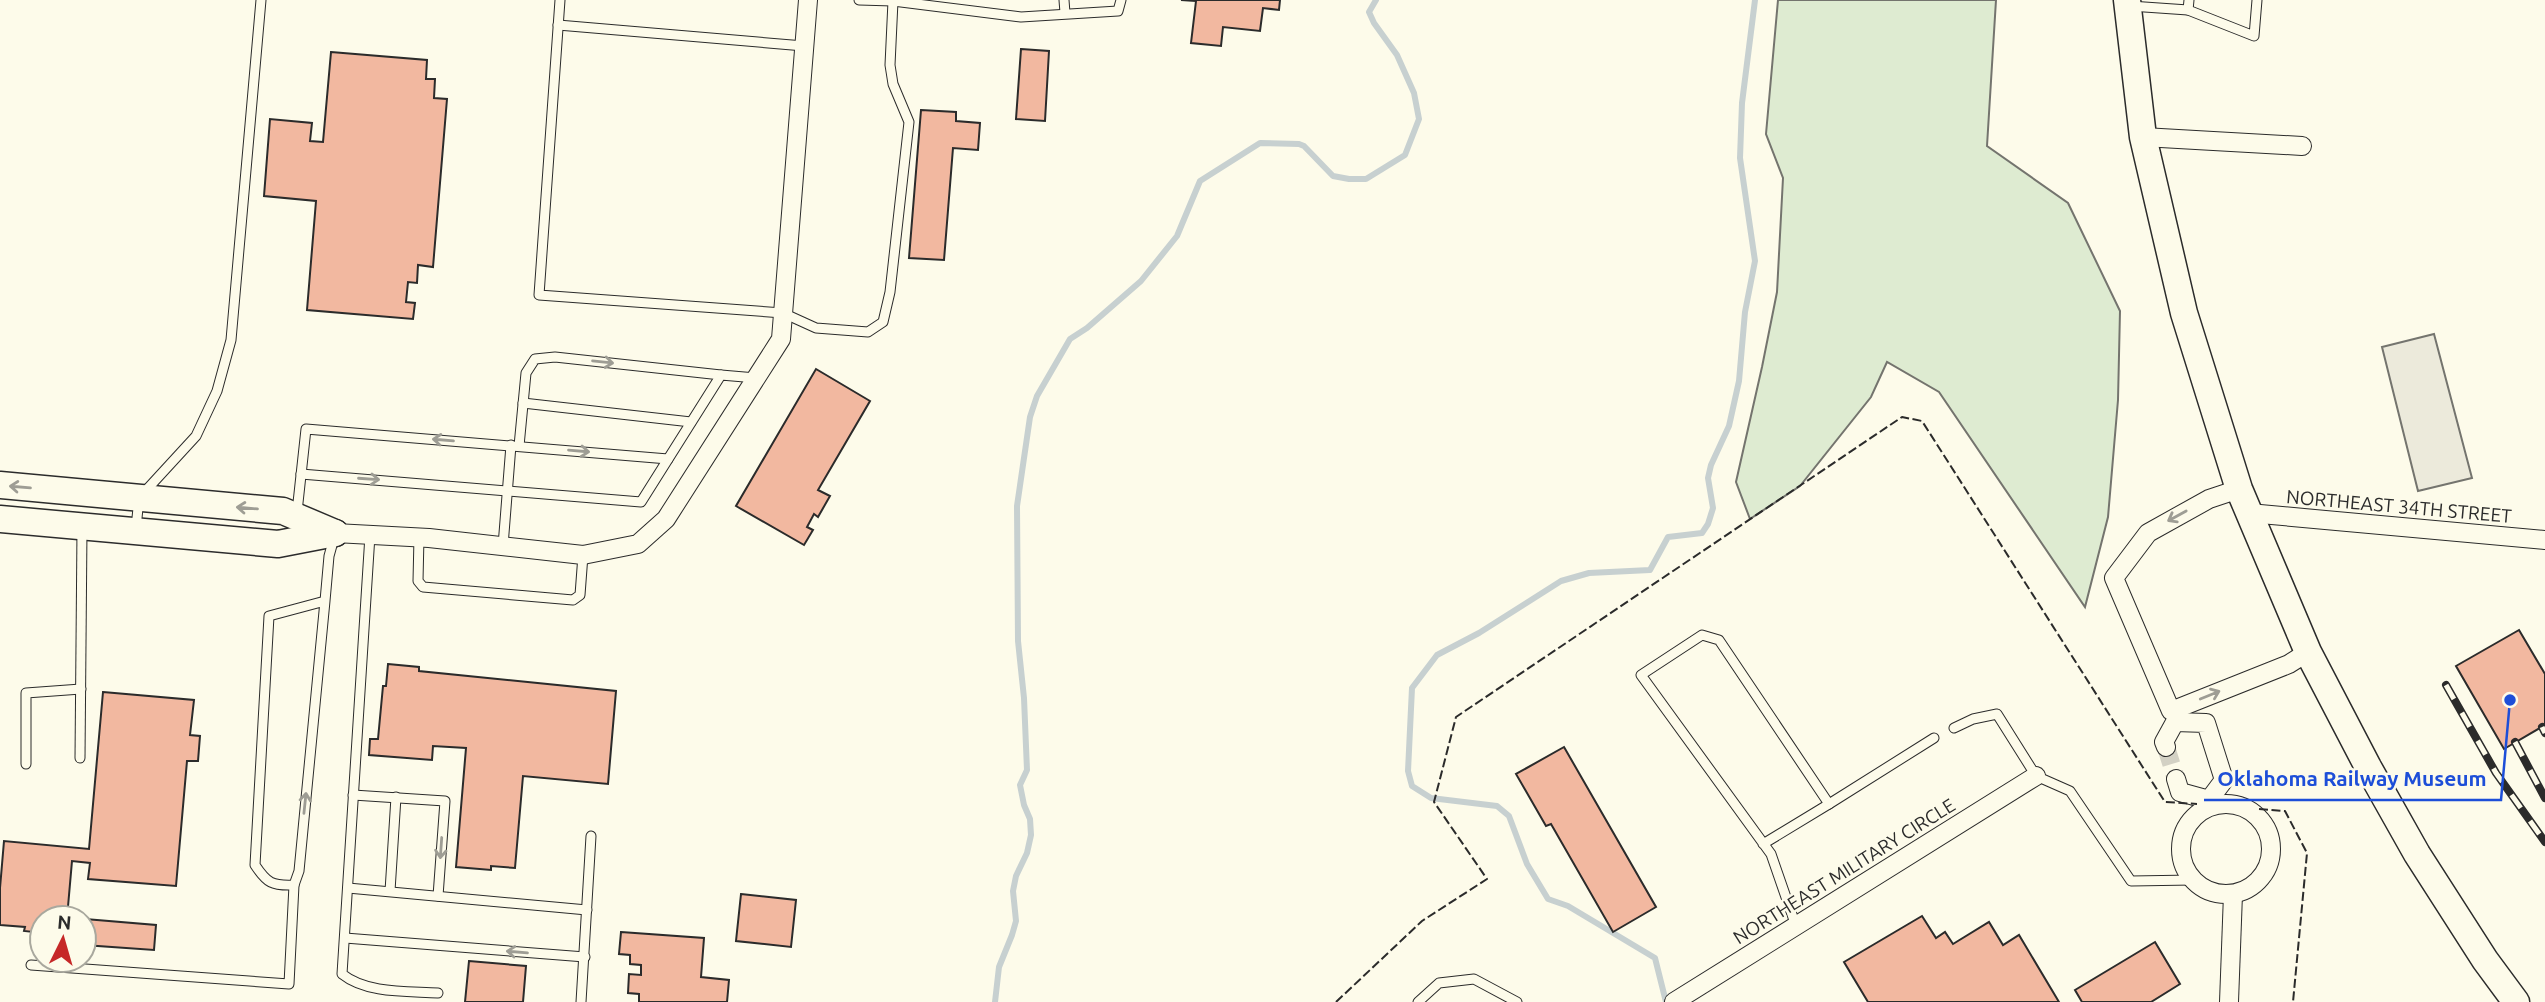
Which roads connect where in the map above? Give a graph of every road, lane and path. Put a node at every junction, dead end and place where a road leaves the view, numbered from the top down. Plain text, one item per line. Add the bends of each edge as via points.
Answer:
1 (261, 0) edge
2 (560, 0) edge
3 (808, 0) edge
4 (859, 0) edge
5 (1065, 0) edge
6 (1121, 0) edge
7 (2189, 0) edge
8 (2257, 0) edge
9 (893, 1) edge
10 (908, 2) edge
11 (2127, 3) edge
12 (2188, 10) junction
13 (1065, 13) junction
14 (558, 25) junction
15 (804, 46) junction
16 (2143, 137) junction
17 (2302, 146) dead end
18 (783, 313) junction
19 (721, 375) junction
20 (756, 378) junction
21 (523, 402) junction
22 (691, 422) junction
23 (515, 445) junction
24 (668, 459) junction
25 (301, 474) junction
26 (0, 485) edge
27 (508, 490) junction
28 (139, 498) junction
29 (2244, 501) junction
30 (296, 517) junction
31 (0, 519) edge
32 (82, 527) junction
33 (136, 531) junction
34 (335, 533) junction
35 (370, 535) junction
36 (419, 537) junction
37 (2545, 541) edge
38 (503, 546) junction
39 (583, 555) junction
40 (325, 601) junction
41 (2308, 652) junction
42 (81, 689) junction
43 (2173, 716) junction
44 (1954, 728) dead end
45 (1934, 738) dead end
46 (2166, 747) tunnel mouth
47 (80, 758) dead end
48 (26, 764) dead end
49 (2036, 776) junction
50 (2176, 779) tunnel mouth
51 (354, 795) junction
52 (396, 797) junction
53 (2210, 803) junction
54 (1829, 804) junction
55 (591, 836) dead end
56 (1763, 844) junction
57 (2193, 880) junction
58 (294, 884) junction
59 (348, 888) junction
60 (390, 891) junction
61 (2233, 894) junction
62 (438, 895) junction
63 (587, 909) junction
64 (1796, 926) junction
65 (345, 938) junction
66 (585, 957) junction
67 (98, 970) edge
68 (438, 993) dead end
69 (581, 1002) edge
70 (1418, 1002) edge
71 (1517, 1002) edge
72 (1674, 1002) edge
73 (2230, 1002) edge
74 (2516, 1002) edge

1 - 28 lane via 231,340 217,391 195,436
2 - 14 lane
3 - 15 street
4 - 9 lane
5 - 13 lane
6 - 13 lane via 1118,11
7 - 12 lane
8 - 12 lane via 2254,36
9 - 10 lane
9 - 18 lane via 890,65 909,121 883,322 868,332 816,328
10 - 13 lane via 1021,17
11 - 12 lane
11 - 16 street
14 - 15 lane
14 - 18 lane via 539,295
15 - 18 street
16 - 17 street
16 - 29 street via 2184,313
18 - 20 street via 781,339
19 - 20 lane
21 -> 19 lane via 526,373 535,359 555,357
19 - 22 lane
20 - 39 street via 666,519 638,544
21 - 22 lane
21 - 23 lane
22 - 24 lane
23 -> 24 lane
23 -> 25 lane via 306,429
23 - 27 lane
24 - 27 lane via 641,502
25 -> 27 lane
25 - 30 lane
28 -> 26 street
27 - 38 lane
30 -> 28 street via 283,511
28 - 33 lane
29 - 37 street, NORTHEAST 34TH STREET
29 - 41 street
29 -> 43 street via 2209,499 2148,533 2114,578
30 - 34 street
31 - 32 street
32 - 33 street
32 - 42 lane
33 - 34 street via 278,544
34 - 35 street
34 - 40 lane
35 - 36 street
35 - 51 lane
36 - 38 street
36 - 39 lane via 418,581 423,587 573,600 580,595
38 - 39 street
58 -> 40 lane via 299,871
40 - 58 lane via 269,616 255,865 263,878 276,885
43 -> 41 street
41 - 74 street via 2417,854
42 - 47 lane
42 - 48 lane via 26,692
43 - 46 street
43 - 53 street via 2206,723 2224,780
44 - 49 lane via 1997,714
45 - 54 lane
49 - 57 lane via 2070,790 2131,881
49 - 64 street, NORTHEAST MILITARY CIRCLE
50 - 53 street via 2180,792
51 - 52 lane
51 - 59 lane
52 - 60 lane
52 -> 62 lane via 444,801
53 - 57 street via 2187,825 2182,839 2180,853
53 - 61 street via 2252,811 2270,836 2272,851 2264,873 2248,889
54 - 56 lane
54 - 56 lane via 1719,640 1703,635 1641,675
55 - 63 lane
56 - 64 lane via 1771,854
57 - 61 street via 2205,889
58 - 67 lane via 289,984
59 - 60 lane
59 - 65 lane
60 - 62 lane
61 - 73 street
62 - 63 lane
63 - 66 lane
64 - 72 street, NORTHEAST MILITARY CIRCLE
66 -> 65 lane
65 - 68 lane via 342,974 350,980 376,988
66 - 69 lane
70 - 71 lane via 1439,983 1474,979

